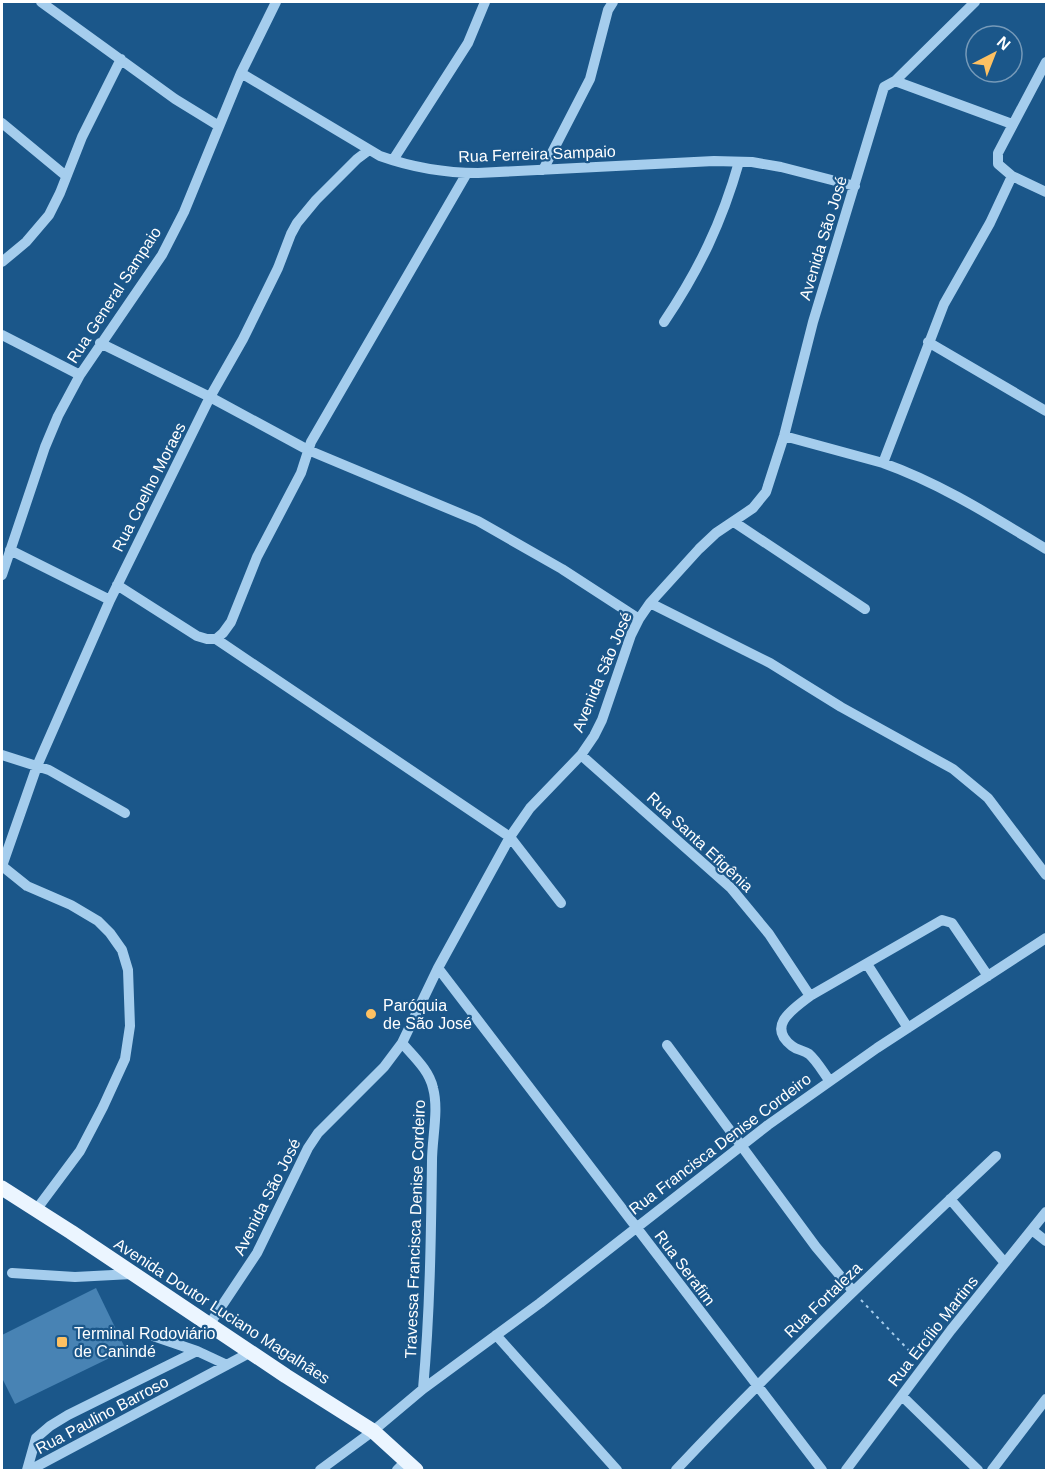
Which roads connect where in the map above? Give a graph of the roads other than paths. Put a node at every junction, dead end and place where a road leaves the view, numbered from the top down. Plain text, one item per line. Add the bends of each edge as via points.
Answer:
1 (41, 2) edge
2 (276, 2) edge
3 (485, 2) edge
4 (613, 2) edge
5 (975, 2) edge
6 (121, 59) junction
7 (1046, 63) edge
8 (241, 74) junction
9 (895, 81) junction
10 (2, 123) edge
11 (1012, 124) junction
12 (219, 126) junction
13 (369, 150) junction
14 (393, 160) junction
15 (739, 162) junction
16 (543, 170) junction
17 (467, 173) junction
18 (66, 176) junction
19 (1012, 176) junction
20 (855, 186) junction
21 (1047, 192) edge
22 (2, 262) edge
23 (664, 322) dead end
24 (2, 335) edge
25 (928, 342) junction
26 (100, 343) junction
27 (80, 375) junction
28 (210, 397) junction
29 (1047, 411) edge
30 (784, 436) junction
31 (308, 450) junction
32 (883, 463) junction
33 (734, 522) junction
34 (1047, 549) edge
35 (10, 550) junction
36 (2, 575) edge
37 (117, 585) junction
38 (110, 600) junction
39 (650, 603) junction
40 (865, 609) dead end
41 (639, 619) junction
42 (216, 639) junction
43 (2, 755) edge
44 (581, 755) junction
45 (37, 766) junction
46 (125, 813) dead end
47 (510, 837) junction
48 (2, 866) edge
49 (1047, 875) edge
50 (561, 903) dead end
51 (1047, 938) edge
52 (867, 964) junction
53 (438, 968) junction
54 (988, 976) junction
55 (810, 996) junction
56 (908, 1028) junction
57 (402, 1043) junction
58 (667, 1045) dead end
59 (829, 1080) junction
60 (741, 1145) junction
61 (996, 1156) dead end
62 (2, 1188) edge
63 (950, 1199) junction
64 (36, 1210) junction
65 (1047, 1212) edge
66 (636, 1227) junction
67 (1032, 1230) junction
68 (1047, 1241) edge
69 (1005, 1263) junction
70 (12, 1273) dead end
71 (132, 1274) junction
72 (853, 1291) junction
73 (209, 1325) junction
74 (496, 1335) junction
75 (153, 1336) dead end
76 (197, 1351) junction
77 (251, 1352) junction
78 (227, 1365) junction
79 (757, 1386) junction
80 (423, 1389) junction
81 (902, 1396) junction
82 (1047, 1399) edge
83 (373, 1431) junction
84 (407, 1467) edge
85 (28, 1470) edge
86 (320, 1470) edge
87 (616, 1470) edge
88 (676, 1470) edge
89 (822, 1470) edge
90 (846, 1470) edge
91 (978, 1470) edge
92 (992, 1470) edge

1 - 6 street
2 - 8 street, Rua General Sampaio
3 - 14 street via 468,43
4 - 16 street via 590,79
5 - 9 street
6 - 12 street
6 - 18 street
7 - 11 street
8 - 12 street, Rua General Sampaio
8 - 13 street, Rua Ferreira Sampaio
9 - 11 street
9 - 20 street, Avenida São José via 883,90
10 - 18 street
11 - 19 street via 997,158 998,164
12 - 26 street, Rua General Sampaio via 162,255
13 - 14 street, Rua Ferreira Sampaio
13 - 28 street, Rua Coelho Moraes via 345,170 297,223 243,339
14 - 17 street, Rua Ferreira Sampaio
15 - 16 street, Rua Ferreira Sampaio
15 - 20 street, Rua Ferreira Sampaio via 781,167
15 - 23 street via 708,248
16 - 17 street, Rua Ferreira Sampaio
17 - 31 street
18 - 22 street via 49,215
19 - 21 street
19 - 25 street via 990,223 955,281
20 - 30 street, Avenida São José via 813,322
24 - 27 street
25 - 29 street
25 - 32 street
26 - 27 street, Rua General Sampaio
26 - 28 street
27 - 35 street, Rua General Sampaio via 45,447
28 - 31 street
28 - 37 street, Rua Coelho Moraes
30 - 32 street
30 - 33 street, Avenida São José via 766,492
31 - 41 street via 478,521
31 - 42 street via 301,474 257,557 231,622
32 - 34 street via 952,492
33 - 39 street, Avenida São José via 699,549
33 - 40 street
35 - 36 street, Rua General Sampaio
35 - 38 street
37 - 38 street, Rua Coelho Moraes
37 - 42 street via 197,636
38 - 45 street, Rua Coelho Moraes
39 - 41 street, Avenida São José
39 - 49 street via 770,663 953,769 988,798
41 - 44 street, Avenida São José via 602,720
42 - 47 street
43 - 45 street
44 - 47 street, Avenida São José via 530,808
44 - 55 street, Rua Santa Efigênia via 731,888
45 - 46 street
45 - 48 street, Rua Coelho Moraes
47 - 50 street
47 - 53 street, Avenida São José
48 - 64 street via 27,886 98,921 122,950 128,970 130,1026 125,1059 80,1151
51 - 54 street, Rua Francisca Denise Cordeiro
52 - 54 street via 947,920
52 - 55 street
52 - 56 street
53 - 57 street, Avenida São José
53 - 66 street, Rua Serafim
54 - 56 street, Rua Francisca Denise Cordeiro
55 - 59 street via 784,1019 780,1030 789,1044 812,1057
56 - 59 street, Rua Francisca Denise Cordeiro
57 - 73 street, Avenida São José via 308,1148 257,1253
57 - 80 street, Travessa Francisca Denise Cordeiro via 429,1075 435,1102
58 - 60 street
59 - 60 street, Rua Francisca Denise Cordeiro
60 - 66 street, Rua Francisca Denise Cordeiro
60 - 72 street
61 - 63 street, Rua Fortaleza
62 - 64 main road, Avenida Doutor Luciano Magalhães
63 - 69 street
63 - 72 street, Rua Fortaleza
64 - 71 main road, Avenida Doutor Luciano Magalhães
65 - 67 street, Rua Ercílio Martins
66 - 74 street, Rua Francisca Denise Cordeiro
66 - 79 street, Rua Serafim
67 - 68 street
67 - 69 street, Rua Ercílio Martins
69 - 81 street, Rua Ercílio Martins
70 - 71 street via 75,1277
71 - 73 main road, Avenida Doutor Luciano Magalhães
72 - 79 street, Rua Fortaleza
73 - 77 main road, Avenida Doutor Luciano Magalhães
74 - 80 street, Rua Francisca Denise Cordeiro
74 - 87 street
75 - 76 street
76 - 78 street
76 - 85 street via 50,1426 36,1438
77 - 78 street, Rua Paulino Barroso
77 - 83 main road, Avenida Doutor Luciano Magalhães
78 - 85 street, Rua Paulino Barroso
79 - 88 street, Rua Fortaleza
79 - 89 street, Rua Serafim
80 - 83 street, Rua Francisca Denise Cordeiro
81 - 90 street, Rua Ercílio Martins
81 - 91 street
82 - 92 street
83 - 84 main road, Avenida Doutor Luciano Magalhães
83 - 86 street, Rua Francisca Denise Cordeiro

